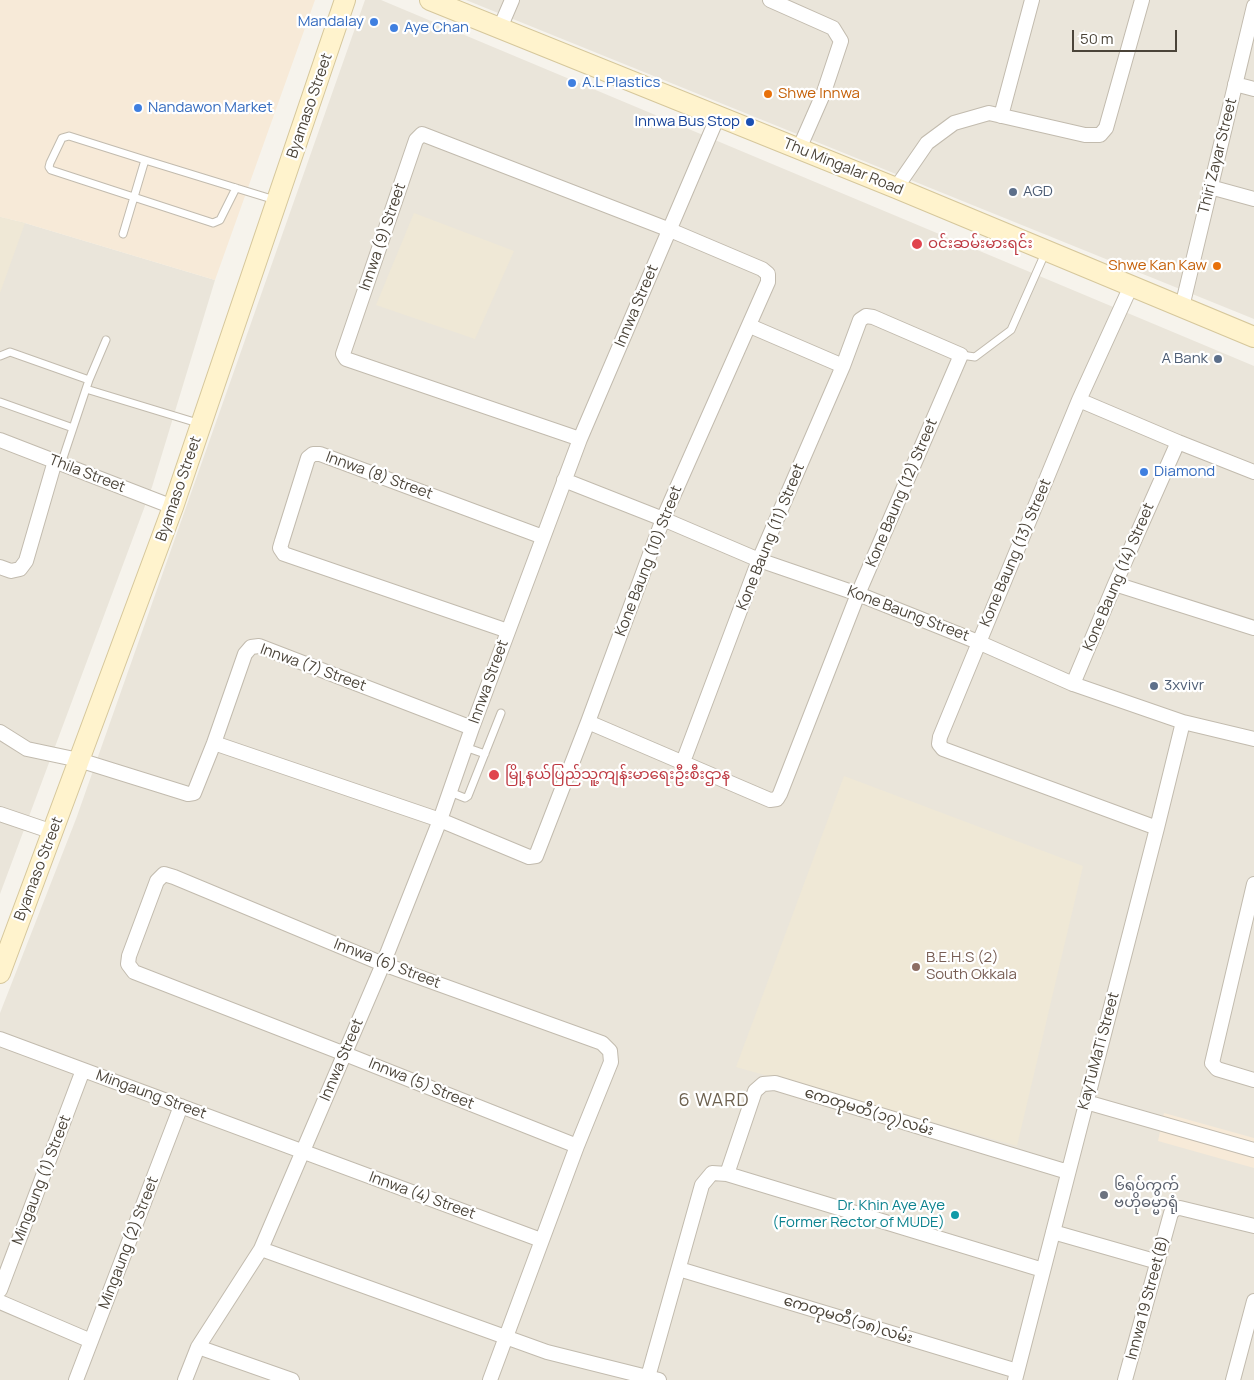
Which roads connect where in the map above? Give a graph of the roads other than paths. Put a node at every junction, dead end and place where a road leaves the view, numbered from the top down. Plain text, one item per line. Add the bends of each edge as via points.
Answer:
1 (345, 0) edge
2 (430, 0) edge
3 (512, 0) edge
4 (1032, 0) edge
5 (1142, 0) edge
6 (779, 2) edge
7 (1254, 6) edge
8 (500, 28) junction
9 (1235, 84) junction
10 (1254, 89) edge
11 (718, 116) junction
12 (1001, 116) junction
13 (799, 149) junction
14 (146, 160) junction
15 (1210, 187) junction
16 (236, 188) junction
17 (896, 188) junction
18 (134, 197) junction
19 (1254, 199) edge
20 (278, 201) junction
21 (670, 230) junction
22 (122, 234) dead end
23 (1046, 250) junction
24 (1131, 286) junction
25 (1182, 307) junction
26 (750, 326) junction
27 (1254, 337) edge
28 (106, 340) dead end
29 (961, 355) junction
30 (0, 356) edge
31 (843, 366) junction
32 (89, 380) junction
33 (86, 389) junction
34 (1079, 400) junction
35 (0, 402) edge
36 (202, 424) junction
37 (73, 428) junction
38 (580, 439) junction
39 (0, 440) edge
40 (1178, 442) junction
41 (58, 463) junction
42 (1254, 472) edge
43 (564, 480) junction
44 (174, 507) junction
45 (663, 519) junction
46 (543, 537) junction
47 (759, 560) junction
48 (0, 567) edge
49 (1115, 584) junction
50 (858, 594) junction
51 (1254, 628) edge
52 (508, 631) junction
53 (978, 642) junction
54 (1073, 684) junction
55 (501, 713) dead end
56 (588, 722) junction
57 (1183, 722) junction
58 (472, 728) junction
59 (0, 732) edge
60 (1254, 740) edge
61 (214, 743) junction
62 (465, 747) junction
63 (485, 754) junction
64 (80, 760) junction
65 (683, 762) junction
66 (450, 792) junction
67 (0, 814) edge
68 (440, 820) junction
69 (1157, 828) junction
70 (53, 832) junction
71 (1254, 884) edge
72 (128, 964) joint
73 (383, 964) junction
74 (0, 973) edge
75 (0, 1039) edge
76 (345, 1054) junction
77 (84, 1070) junction
78 (1254, 1080) edge
79 (1086, 1102) junction
80 (181, 1106) junction
81 (577, 1146) junction
82 (1254, 1150) edge
83 (303, 1152) junction
84 (1068, 1172) junction
85 (727, 1174) junction
86 (1254, 1226) edge
87 (1052, 1232) junction
88 (541, 1240) junction
89 (261, 1249) junction
90 (1158, 1262) junction
91 (679, 1270) junction
92 (1043, 1270) junction
93 (0, 1290) edge
94 (1254, 1301) edge
95 (0, 1302) edge
96 (505, 1337) junction
97 (91, 1341) junction
98 (198, 1347) junction
99 (1016, 1375) edge
100 (653, 1379) edge
101 (76, 1380) edge
102 (185, 1380) edge
103 (292, 1380) edge
104 (490, 1380) edge
105 (1125, 1380) edge
106 (1232, 1380) edge

1 - 20 main road, Byamaso Street
2 - 8 main road, Thu Mingalar Road
3 - 8 street
4 - 12 street
5 - 12 street via 1106,128 1100,135 1084,135
6 - 13 street via 833,28 841,41 824,92
7 - 9 street, Thiri Zayar Street
8 - 11 main road, Thu Mingalar Road
9 - 10 street
9 - 15 street, Thiri Zayar Street
11 - 13 main road, Thu Mingalar Road
11 - 21 street, Innwa Street
12 - 17 street via 989,113 954,123 927,143
13 - 17 main road, Thu Mingalar Road
14 - 16 lane
14 - 18 lane
14 - 18 lane via 68,136 62,138 50,163 51,170
15 - 19 street
15 - 25 street, Thiri Zayar Street
16 - 18 lane via 220,220 213,223
16 - 20 lane
17 - 23 main road, Thu Mingalar Road
18 - 22 lane
20 - 36 main road, Byamaso Street
21 - 26 street, Kone Baung (10) Street via 768,274 768,282
21 - 38 street, Innwa Street
21 - 38 street, Innwa (9) Street via 430,136 422,134 416,140 343,354 346,359
23 - 24 main road, Thu Mingalar Road
23 - 29 lane via 1011,330 975,357
24 - 25 main road, Thu Mingalar Road
24 - 34 street, Kone Baung (13) Street
25 - 27 main road, Thu Mingalar Road
26 - 31 street
26 - 45 street, Kone Baung (10) Street
28 - 32 lane
29 - 31 street, Kone Baung (11) Street via 866,316 860,320
29 - 50 street, Kone Baung (12) Street
30 - 32 lane via 10,352
31 - 47 street, Kone Baung (11) Street
32 - 33 lane
33 - 36 lane
33 - 37 lane
34 - 40 street
34 - 53 street, Kone Baung (13) Street
35 - 37 lane
36 - 44 main road, Byamaso Street
37 - 41 lane
38 - 43 street, Innwa Street
39 - 41 street, Thila Street
40 - 42 street
40 - 49 street, Kone Baung (14) Street
41 - 44 street, Thila Street
41 - 48 street via 26,561 11,571
43 - 45 street, Kone Baung Street
43 - 46 street, Innwa Street
44 - 64 main road, Byamaso Street
45 - 47 street, Kone Baung Street
45 - 56 street, Kone Baung (10) Street
46 - 52 street, Innwa Street
46 - 52 street, Innwa (8) Street via 320,454 308,458 280,548 284,554
47 - 50 street, Kone Baung Street
47 - 65 street, Kone Baung (11) Street
49 - 51 street
49 - 54 street, Kone Baung (14) Street
50 - 53 street, Kone Baung Street
50 - 65 street, Kone Baung (12) Street via 777,799 770,800
52 - 58 street, Innwa Street
53 - 54 street, Kone Baung Street
53 - 69 street, Kone Baung (13) Street via 940,737 939,744 943,749
54 - 57 street, Kone Baung Street
55 - 63 lane
56 - 65 street
56 - 68 street, Kone Baung (10) Street via 536,856 529,857
57 - 60 street, Kone Baung Street
57 - 69 street, KayTuMaTi Street
58 - 61 street, Innwa (7) Street via 259,646 251,647 245,654
58 - 62 street, Innwa Street
59 - 64 street via 26,749
61 - 64 street, Innwa (7) Street via 194,793 188,794
61 - 68 street
62 - 63 lane
62 - 66 street, Innwa Street
63 - 66 lane via 468,796 465,798
64 - 70 main road, Byamaso Street
66 - 68 street, Innwa Street
67 - 70 street
68 - 73 street, Innwa Street
69 - 79 street, KayTuMaTi Street
70 - 74 main road, Byamaso Street
71 - 78 street via 1212,1063 1217,1070
72 - 73 street, Innwa (6) Street via 157,881 164,874
72 - 76 street, Innwa (5) Street via 134,972
73 - 76 street, Innwa Street
73 - 81 street, Innwa (6) Street via 602,1044 610,1051 610,1062
75 - 77 street, Mingaung Street
76 - 81 street, Innwa (5) Street
76 - 83 street, Innwa Street
77 - 80 street, Mingaung Street
77 - 93 street, Mingaung (1) Street
79 - 82 street
79 - 84 street, KayTuMaTi Street
80 - 83 street, Mingaung Street
80 - 97 street, Mingaung (2) Street
81 - 88 street
83 - 88 street, Innwa (4) Street
83 - 89 street, Innwa Street
84 - 85 street, ကေတုမတီ(၁၇)လမ်း via 775,1083 763,1084 755,1091
84 - 87 street, KayTuMaTi Street
85 - 91 street via 712,1173 702,1185
85 - 92 street
86 - 90 street, Innwa 19 Street(B) via 1175,1209 1171,1213
87 - 90 street
87 - 92 street, KayTuMaTi Street
88 - 96 street
89 - 96 street
89 - 98 street, Innwa Street
90 - 105 street, Innwa 19 Street(B)
91 - 99 street, ကေတုမတီ(၁၈)လမ်း
91 - 100 street
92 - 99 street, KayTuMaTi Street
94 - 106 street
95 - 97 street
96 - 100 street via 547,1352
96 - 104 street
97 - 101 street, Mingaung (2) Street
98 - 102 street, Innwa Street
98 - 103 street

